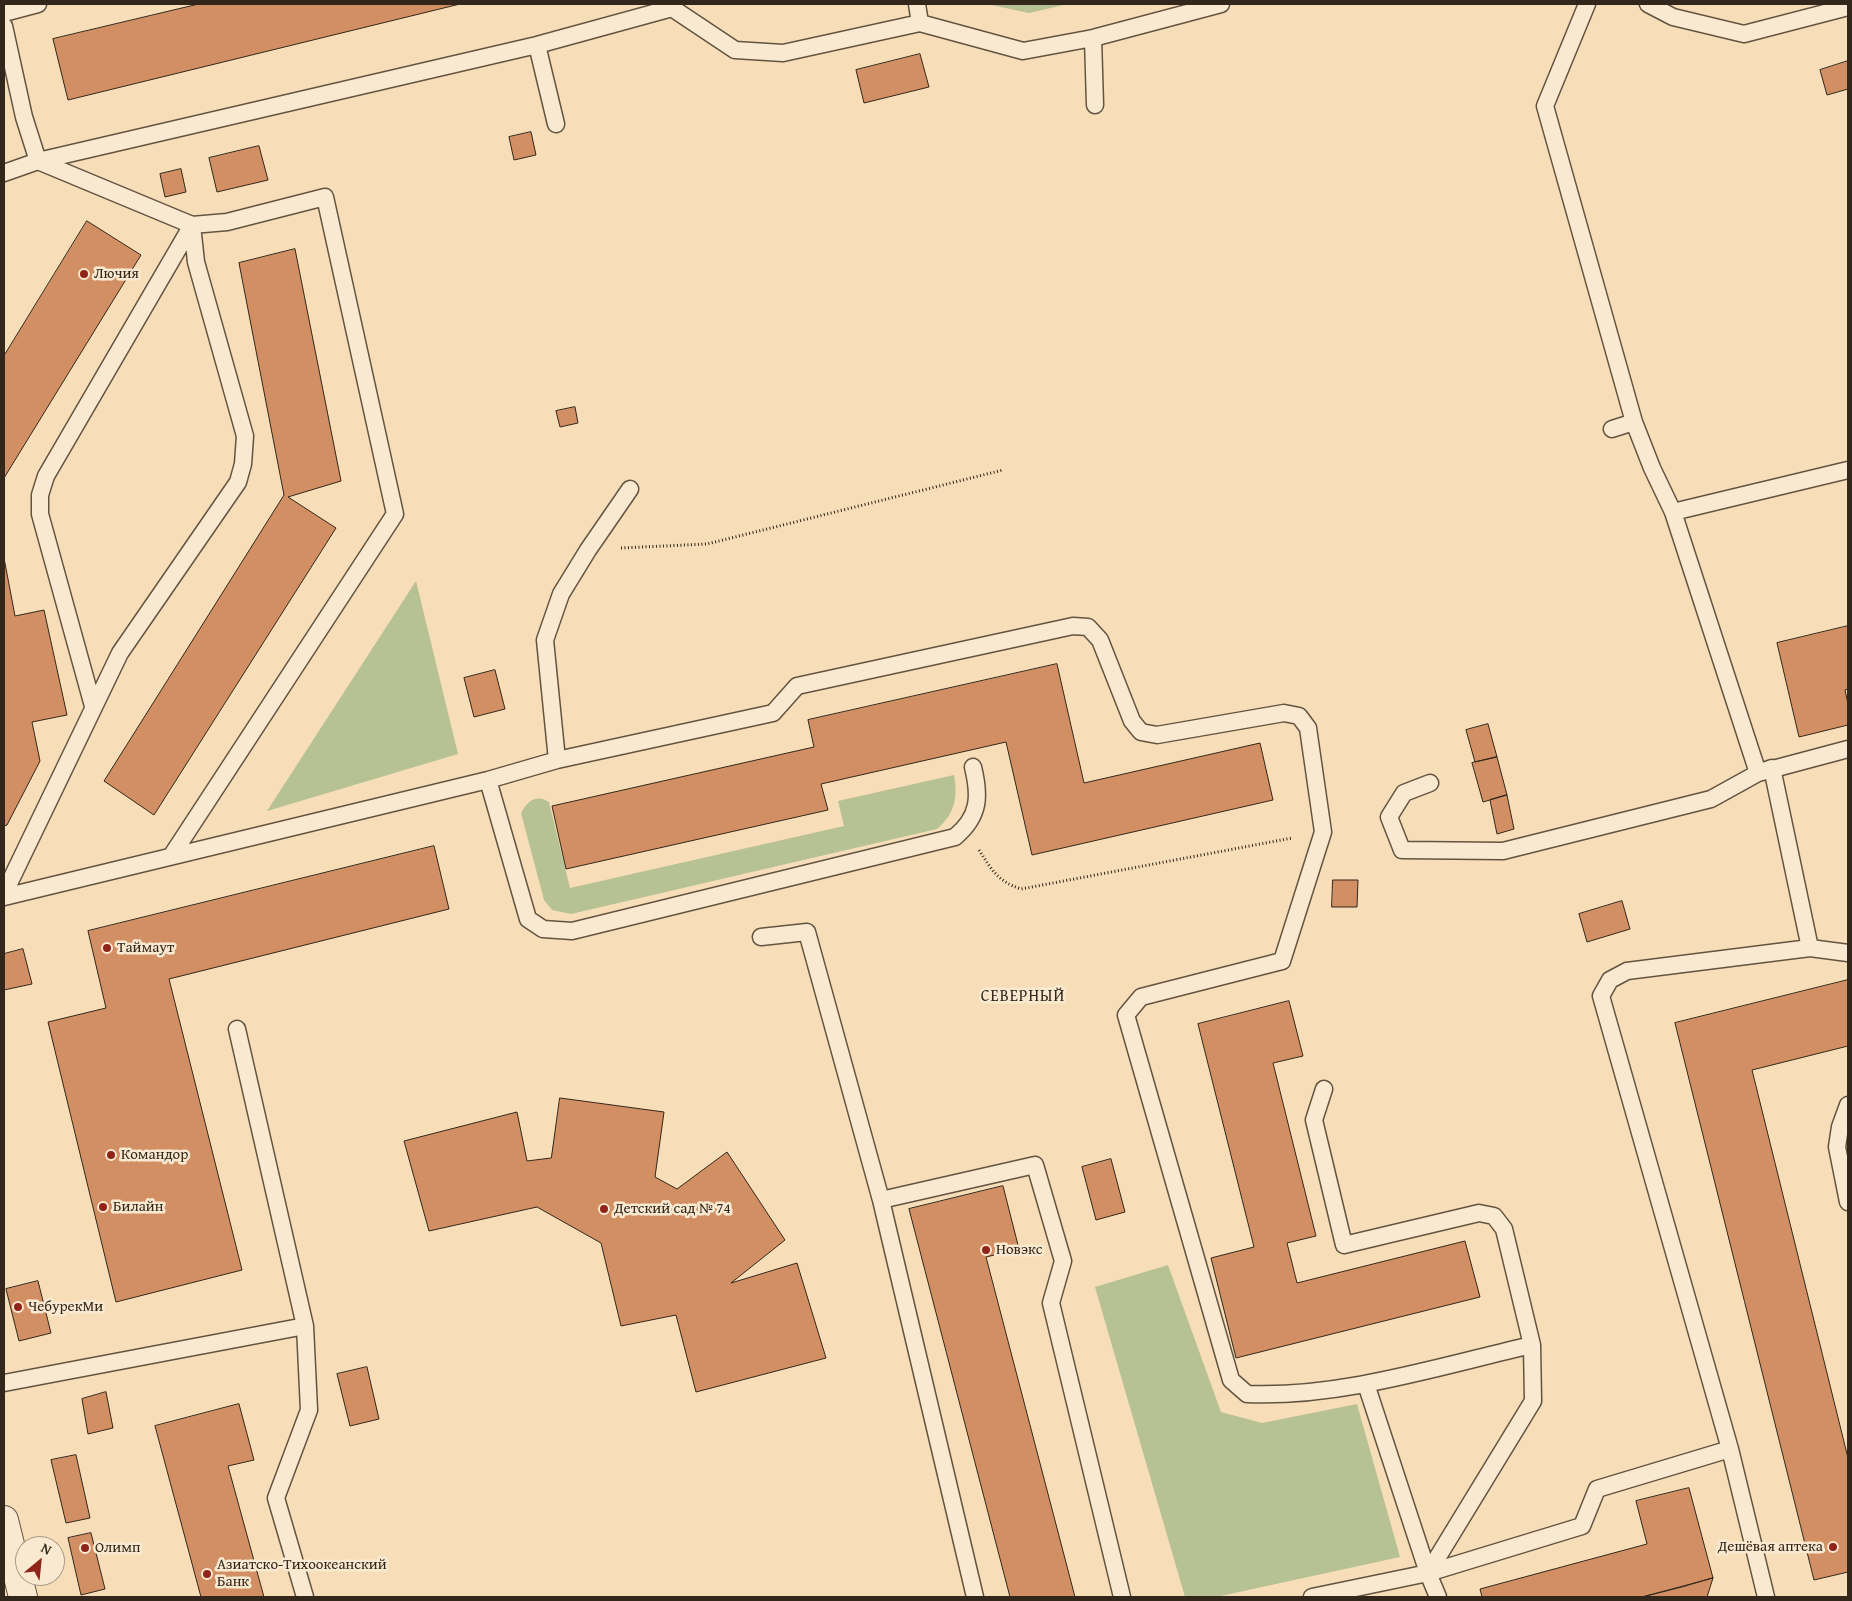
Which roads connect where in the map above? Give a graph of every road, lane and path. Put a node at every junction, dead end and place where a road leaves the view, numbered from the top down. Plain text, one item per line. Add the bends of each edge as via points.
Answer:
1 (38, 4) edge
2 (917, 4) edge
3 (1221, 4) edge
4 (1586, 4) edge
5 (1648, 4) edge
6 (672, 6) edge
7 (1848, 7) edge
8 (4, 13) edge
9 (920, 23) junction
10 (4, 26) edge
11 (1093, 38) junction
12 (537, 45) junction
13 (1095, 105) dead end
14 (556, 124) dead end
15 (38, 161) junction
16 (4, 172) edge
17 (192, 225) junction
18 (1634, 422) junction
19 (1612, 429) dead end
20 (1003, 470) dead end
21 (1848, 470) edge
22 (630, 489) dead end
23 (1673, 512) junction
24 (588, 550) junction
25 (93, 706) junction
26 (1848, 748) edge
27 (557, 760) junction
28 (973, 767) dead end
29 (1765, 770) junction
30 (488, 780) junction
31 (1430, 784) dead end
32 (965, 828) junction
33 (1323, 832) junction
34 (172, 855) junction
35 (4, 896) edge
36 (761, 937) dead end
37 (1810, 948) junction
38 (1848, 953) edge
39 (237, 1029) dead end
40 (1324, 1090) dead end
41 (1848, 1105) edge
42 (881, 1200) junction
43 (1848, 1202) edge
44 (305, 1326) junction
45 (1532, 1345) junction
46 (4, 1383) edge
47 (1366, 1384) junction
48 (1730, 1449) junction
49 (4, 1520) edge
50 (1428, 1573) junction
51 (23, 1597) edge
52 (305, 1597) edge
53 (975, 1597) edge
54 (1122, 1597) edge
55 (1312, 1597) edge
56 (1438, 1597) edge
57 (1766, 1597) edge

1 - 8 lane
2 - 9 lane
3 - 11 lane
4 - 18 lane via 1545,106
5 - 7 lane via 1673,17 1744,34
6 - 9 lane via 735,50 783,53
6 - 12 lane
9 - 11 lane via 1023,52
10 - 15 lane via 24,117
11 - 13 lane
12 - 14 lane
12 - 15 lane
15 - 16 lane
15 - 17 lane
17 - 25 lane via 46,476 40,495 40,514
17 - 25 lane via 196,262 245,436 243,464 238,482 120,653
17 - 34 lane via 226,222 325,197 394,514
18 - 19 lane
18 - 23 lane
20 - 24 path via 707,544
21 - 23 lane
22 - 24 lane
23 - 29 lane
24 - 27 lane via 560,594 545,640
25 - 35 lane
26 - 29 lane
27 - 30 lane
27 - 33 lane via 773,713 798,686 1073,626 1088,627 1100,640 1132,721 1142,732 1157,735 1284,714 1299,716 1308,728
28 - 32 lane via 977,802
29 - 31 lane via 1710,800 1502,851 1402,850 1389,818 1404,793
29 - 37 lane
30 - 32 lane via 528,919 543,929 572,931 955,837
30 - 34 lane
32 - 33 path via 998,877 1004,883 1021,888
33 - 47 lane via 1282,961 1141,997 1126,1015 1231,1380 1247,1394 1270,1395
34 - 35 lane
36 - 42 lane via 807,932
37 - 38 lane
37 - 48 lane via 1627,971 1610,980 1601,996
39 - 44 lane
40 - 45 lane via 1314,1120 1344,1245 1479,1213 1494,1216 1504,1229
41 - 43 lane via 1837,1147
42 - 53 lane
42 - 54 lane via 1035,1165 1063,1261 1050,1303
44 - 46 lane
44 - 52 lane via 308,1410 276,1498
45 - 47 lane
45 - 50 lane via 1533,1400
47 - 50 lane
48 - 50 lane via 1597,1489 1582,1526
48 - 57 lane
49 - 51 street
50 - 55 lane
50 - 56 lane

